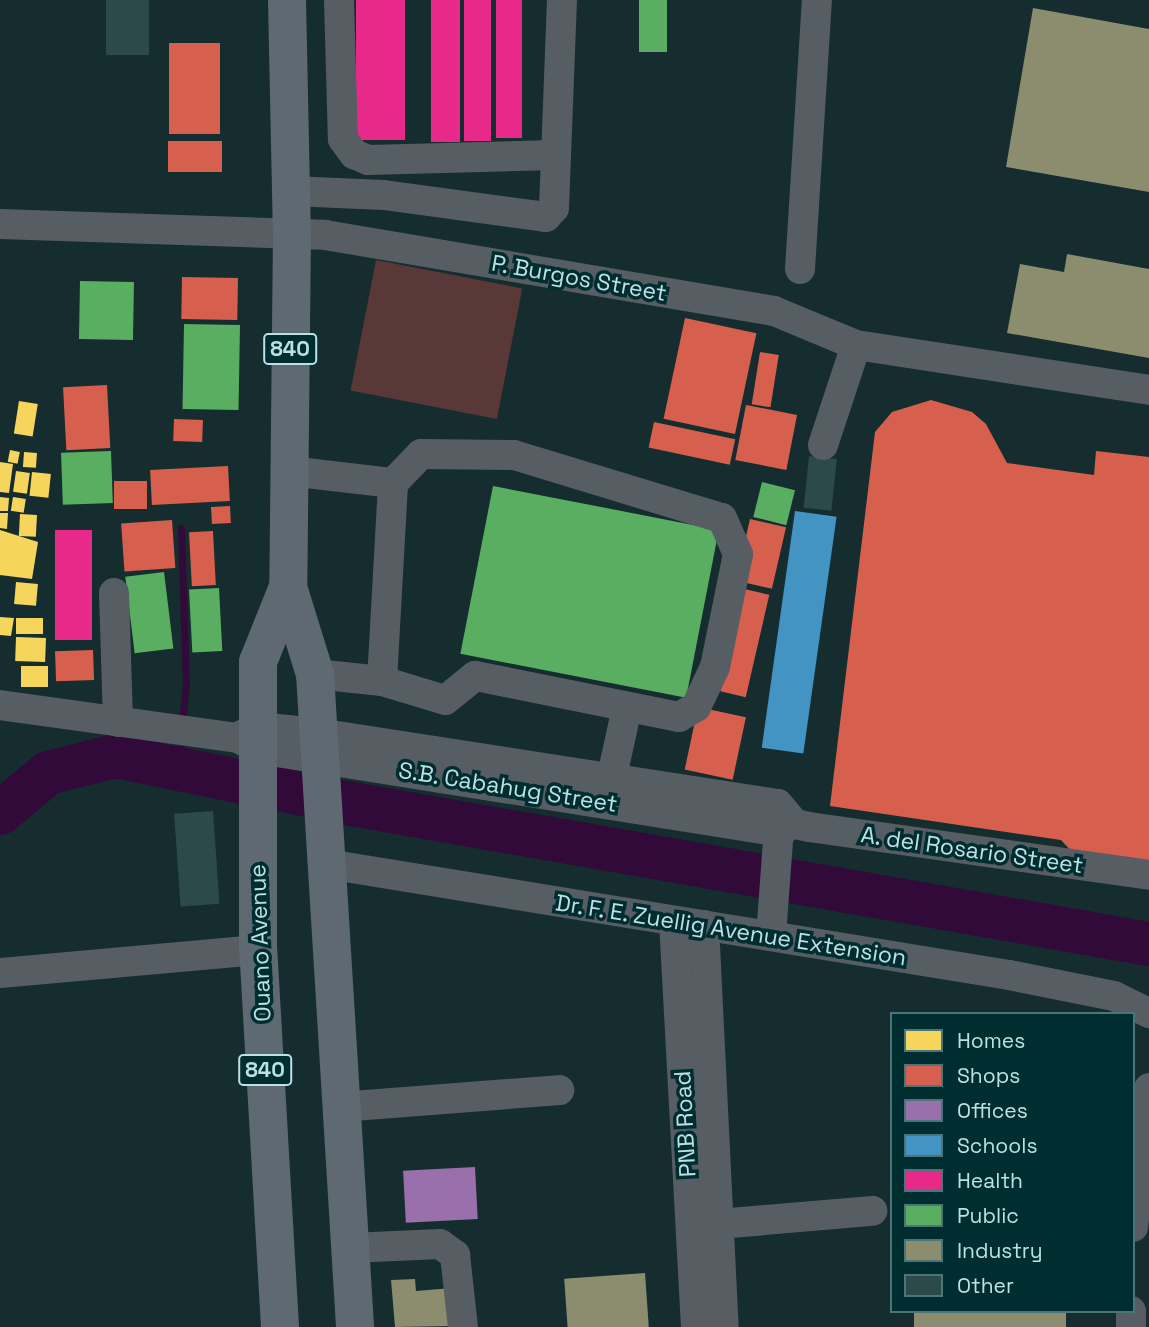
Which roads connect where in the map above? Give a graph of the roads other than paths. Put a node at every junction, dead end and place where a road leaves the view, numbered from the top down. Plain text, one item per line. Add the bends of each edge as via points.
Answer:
1 (288, 0) edge
2 (339, 0) edge
3 (562, 0) edge
4 (817, 0) edge
5 (555, 155) junction
6 (391, 158) junction
7 (291, 191) junction
8 (384, 195) junction
9 (0, 224) edge
10 (292, 233) junction
11 (800, 269) dead end
12 (856, 345) junction
13 (1149, 390) edge
14 (823, 445) dead end
15 (289, 471) junction
16 (393, 483) junction
17 (288, 587) junction
18 (114, 593) dead end
19 (315, 674) junction
20 (382, 681) junction
21 (0, 705) edge
22 (627, 708) junction
23 (118, 722) junction
24 (245, 742) junction
25 (319, 755) junction
26 (612, 776) junction
27 (784, 828) junction
28 (327, 864) junction
29 (1149, 875) edge
30 (674, 920) junction
31 (704, 925) junction
32 (771, 936) junction
33 (258, 950) junction
34 (0, 972) edge
35 (1144, 1004) edge
36 (1149, 1088) edge
37 (559, 1090) dead end
38 (340, 1107) junction
39 (1135, 1210) edge
40 (872, 1211) dead end
41 (719, 1224) junction
42 (350, 1248) junction
43 (280, 1327) edge
44 (355, 1327) edge
45 (463, 1327) edge
46 (696, 1327) edge
47 (724, 1327) edge

1 - 7 highway, 840
2 - 6 street via 343,139 354,154 368,160
3 - 5 street
4 - 11 street
5 - 6 street
5 - 8 street via 554,208 546,217
6 - 8 street
7 - 8 street
7 - 10 highway, 840
9 - 10 street, P. Burgos Street
10 - 12 street, P. Burgos Street via 774,311
10 - 15 highway, 840
12 - 13 street, P. Burgos Street
12 - 14 street
15 - 16 street
15 - 17 highway, 840
16 - 20 street
16 - 22 street via 421,454 514,455 722,518 738,554 715,667 695,707 679,717
17 - 19 highway, 840
17 - 24 highway, 840 via 258,662
18 - 23 street
19 - 20 street
19 - 25 highway, 840
20 - 22 street via 445,700 475,676
21 - 23 street, S.B. Cabahug Street
22 - 26 street
23 - 24 street, S.B. Cabahug Street
24 - 25 street, S.B. Cabahug Street
24 - 33 highway, Ouano Avenue / 840 via 257,812
25 - 26 street, S.B. Cabahug Street
25 - 27 street, S.B. Cabahug Street
25 - 28 highway, 840
26 - 27 street, S.B. Cabahug Street
27 - 29 street, A. del Rosario Street
27 - 32 street
28 - 30 street, Dr. F. E. Zuellig Avenue Extension
28 - 38 highway, 840
30 - 31 street, Dr. F. E. Zuellig Avenue Extension
30 - 46 street, PNB Road
31 - 32 street, Dr. F. E. Zuellig Avenue Extension
31 - 41 street, PNB Road
32 - 35 street, Dr. F. E. Zuellig Avenue Extension via 1009,975
33 - 34 street
33 - 43 highway, Ouano Avenue / 840
36 - 39 street
37 - 38 street
38 - 42 highway, 840
40 - 41 street
41 - 47 street, PNB Road
42 - 44 highway, 840
42 - 45 street via 440,1244 455,1255

